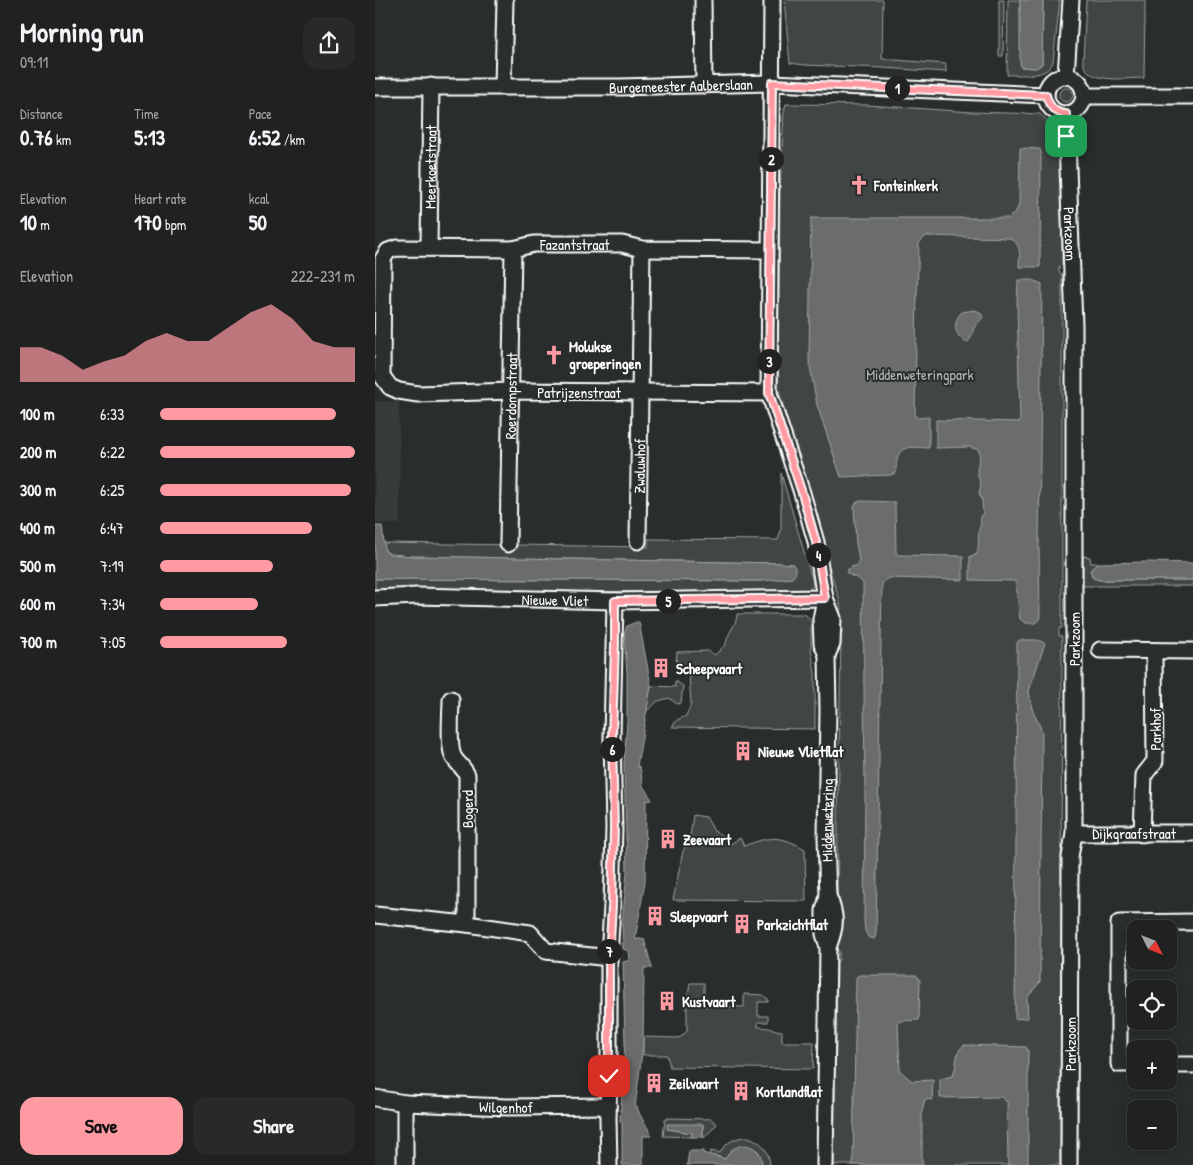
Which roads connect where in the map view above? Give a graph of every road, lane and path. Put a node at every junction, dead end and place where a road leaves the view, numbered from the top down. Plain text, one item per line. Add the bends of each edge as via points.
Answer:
1 (505, 0) edge
2 (703, 0) edge
3 (772, 0) edge
4 (1071, 0) edge
5 (1066, 76) junction
6 (772, 83) junction
7 (704, 85) junction
8 (431, 86) junction
9 (503, 86) junction
10 (375, 87) edge
11 (1046, 95) junction
12 (1084, 96) junction
13 (1193, 96) edge
14 (1066, 114) junction
15 (429, 248) junction
16 (513, 249) junction
17 (642, 249) junction
18 (769, 250) junction
19 (390, 387) joint
20 (512, 391) junction
21 (640, 392) junction
22 (769, 393) junction
23 (638, 541) dead end
24 (508, 544) dead end
25 (375, 598) edge
26 (825, 598) junction
27 (615, 601) junction
28 (1099, 650) dead end
29 (1154, 651) junction
30 (1193, 651) edge
31 (451, 699) dead end
32 (1074, 833) junction
33 (1193, 833) edge
34 (1142, 834) junction
35 (375, 916) edge
36 (1193, 922) edge
37 (467, 924) junction
38 (609, 958) junction
39 (1127, 1064) edge
40 (1177, 1065) edge
41 (1193, 1065) edge
42 (375, 1098) edge
43 (405, 1103) junction
44 (608, 1106) junction
45 (405, 1165) edge
46 (609, 1165) edge
47 (825, 1165) edge
48 (1069, 1165) edge

1 - 9 street
2 - 7 street
3 - 6 street, Middenwetering
4 - 5 street
5 - 11 street via 1051,82
5 - 12 street via 1079,82
6 - 7 street, Burgemeester Aalberslaan
6 - 11 street, Burgemeester Aalberslaan
6 - 18 street, Middenwetering
7 - 9 street, Burgemeester Aalberslaan
8 - 9 street, Burgemeester Aalberslaan
8 - 10 street, Burgemeester Aalberslaan
8 - 15 street, Meerkoetstraat
11 - 14 street via 1053,109
12 - 13 street
12 - 14 street via 1080,106
14 - 32 street, Parkzoom via 1074,325
15 - 16 street, Fazantstraat
15 - 19 street, Fazantstraat via 397,248 389,251 383,259 383,376
16 - 17 street, Fazantstraat via 534,244 622,244
16 - 20 street, Roerdompstraat
17 - 18 street, Fazantstraat
17 - 21 street, Zwaluwhof
18 - 22 street, Middenwetering
19 - 20 street, Patrijzenstraat via 418,394
20 - 21 street, Patrijzenstraat
20 - 24 street, Roerdompstraat
21 - 22 street, Patrijzenstraat
21 - 23 street, Zwaluwhof
22 - 26 street, Middenwetering via 816,542
25 - 27 street, Nieuwe Vliet via 417,596
26 - 27 street, Nieuwe Vliet
26 - 47 street, Middenwetering via 821,619 822,643 827,655 826,838 828,896 835,911 835,931 828,947
27 - 38 street via 614,838
28 - 29 street
29 - 30 street
29 - 34 street, Parkhof via 1155,761 1144,775
31 - 37 street, Bogerd via 453,757 467,775
32 - 34 street, Dijkgraafstraat
32 - 48 street, Parkzoom via 1070,856
33 - 34 street, Dijkgraafstraat
35 - 37 street
36 - 39 street via 1119,923 1119,1064
37 - 38 street via 530,933 546,951
38 - 44 street
40 - 41 street
42 - 43 street, Wilgenhof
43 - 44 street, Wilgenhof
43 - 45 street
44 - 46 street

